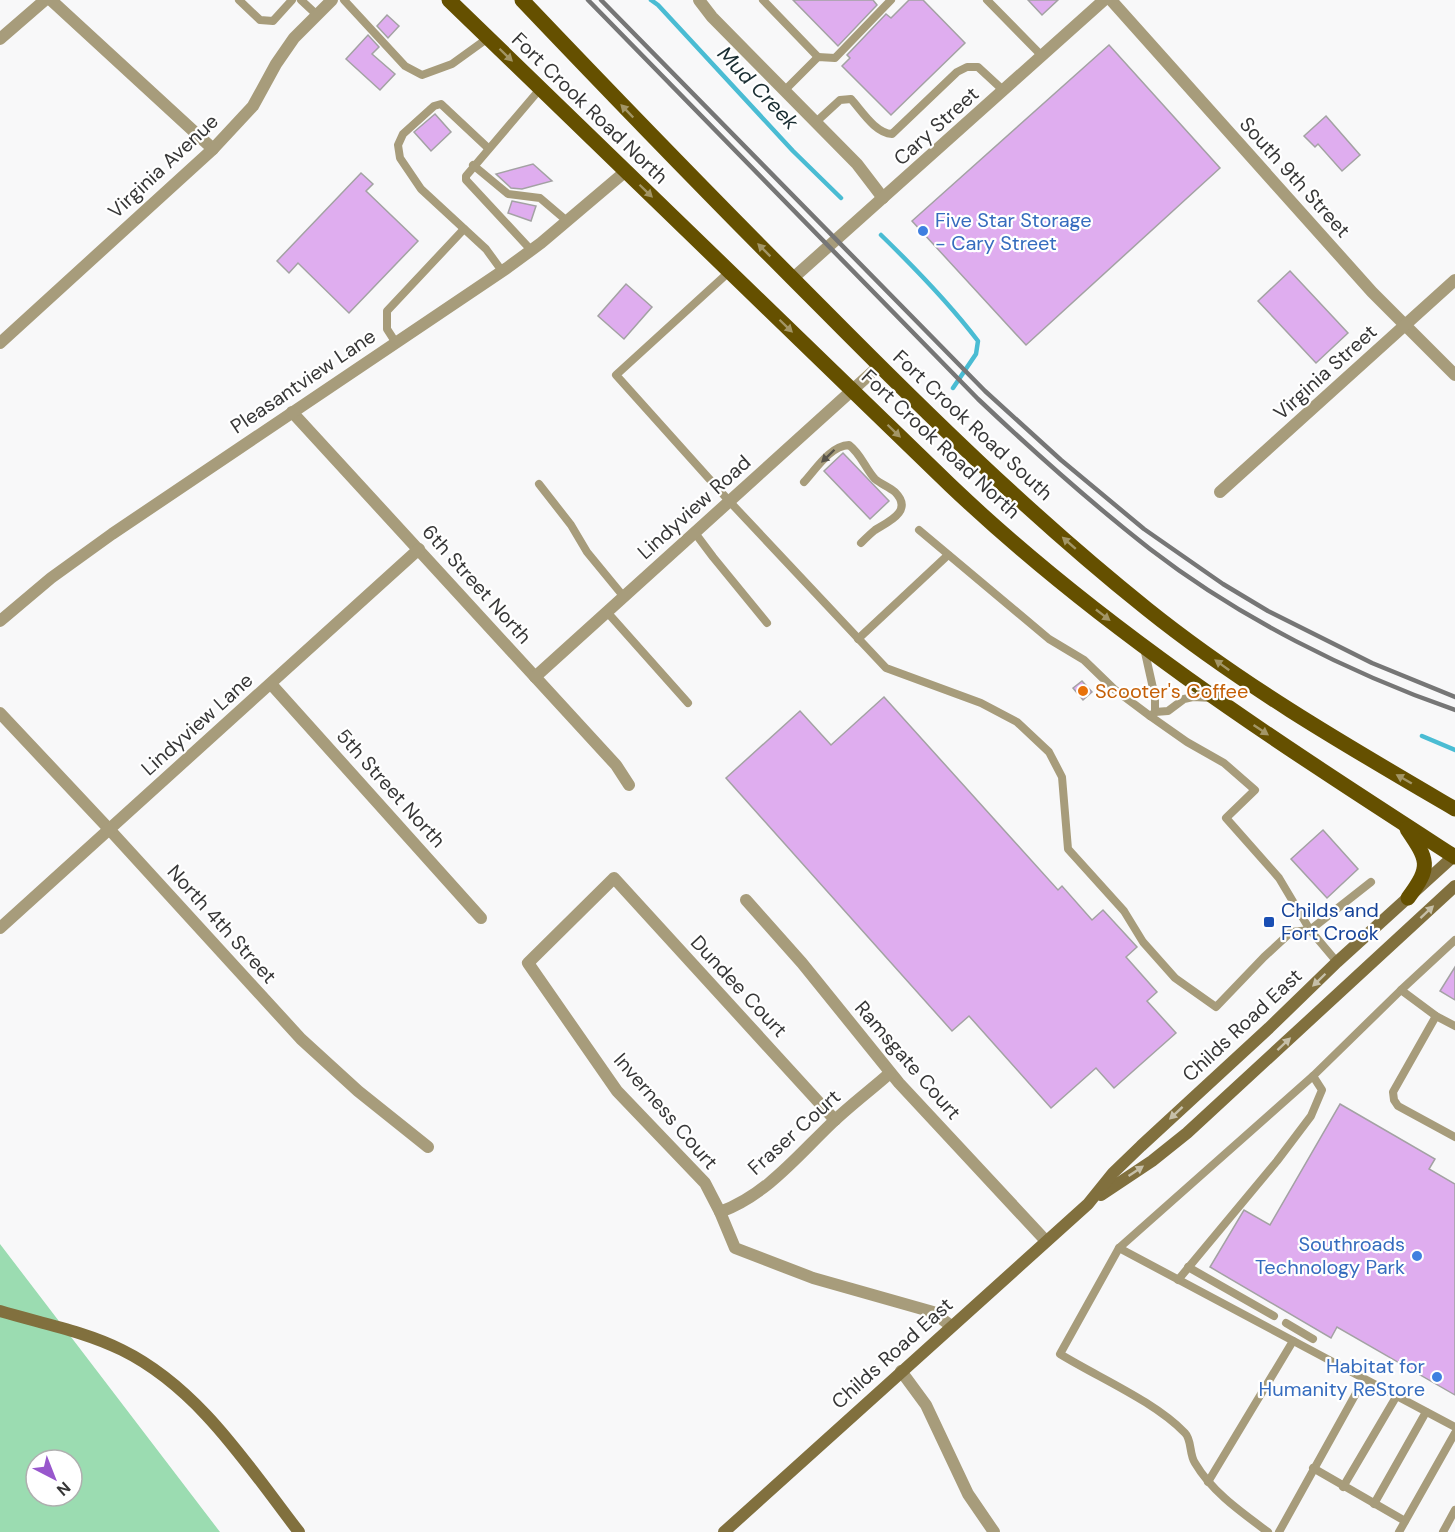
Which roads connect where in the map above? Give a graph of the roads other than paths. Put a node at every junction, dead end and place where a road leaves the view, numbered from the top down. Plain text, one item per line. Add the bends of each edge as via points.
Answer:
1 (45, 0) edge
2 (51, 0) edge
3 (239, 0) edge
4 (292, 0) edge
5 (301, 0) edge
6 (332, 0) edge
7 (344, 0) edge
8 (449, 0) edge
9 (522, 0) edge
10 (699, 0) edge
11 (763, 0) edge
12 (891, 0) edge
13 (987, 0) edge
14 (1104, 0) edge
15 (1111, 0) edge
16 (316, 14) junction
17 (488, 38) junction
18 (0, 39) edge
19 (1042, 56) junction
20 (818, 57) junction
21 (540, 89) junction
22 (785, 90) junction
23 (1004, 91) junction
24 (816, 122) junction
25 (488, 148) junction
26 (213, 149) junction
27 (473, 165) junction
28 (626, 171) junction
29 (883, 198) junction
30 (567, 221) junction
31 (464, 229) junction
32 (531, 250) junction
33 (502, 271) junction
34 (729, 272) junction
35 (792, 279) junction
36 (1455, 280) edge
37 (1404, 325) junction
38 (396, 342) junction
39 (0, 344) edge
40 (879, 366) junction
41 (1455, 375) edge
42 (852, 390) junction
43 (292, 412) junction
44 (804, 482) dead end
45 (539, 484) dead end
46 (1220, 492) dead end
47 (730, 502) junction
48 (919, 530) dead end
49 (696, 532) junction
50 (861, 543) dead end
51 (419, 549) junction
52 (948, 555) junction
53 (624, 597) junction
54 (607, 612) junction
55 (0, 621) edge
56 (767, 623) dead end
57 (858, 639) junction
58 (1144, 647) junction
59 (535, 677) junction
60 (271, 684) junction
61 (1216, 699) junction
62 (688, 703) dead end
63 (0, 713) edge
64 (1153, 714) junction
65 (629, 784) dead end
66 (1425, 791) junction
67 (1455, 801) edge
68 (1455, 809) edge
69 (1404, 824) junction
70 (109, 829) junction
71 (1455, 856) edge
72 (1371, 882) dead end
73 (1455, 886) edge
74 (1408, 898) junction
75 (746, 900) dead end
76 (480, 918) dead end
77 (0, 928) edge
78 (1310, 930) junction
79 (1455, 940) edge
80 (1337, 962) junction
81 (528, 963) joint
82 (1401, 990) junction
83 (1436, 1016) junction
84 (1455, 1026) edge
85 (890, 1073) junction
86 (1313, 1076) junction
87 (835, 1120) junction
88 (1455, 1137) edge
89 (428, 1146) dead end
90 (1088, 1204) junction
91 (720, 1212) junction
92 (1046, 1241) junction
93 (1119, 1248) junction
94 (1188, 1267) junction
95 (1178, 1280) junction
96 (0, 1311) edge
97 (1274, 1316) dead end
98 (1286, 1323) dead end
99 (951, 1326) junction
100 (1313, 1339) dead end
101 (1293, 1341) junction
102 (901, 1371) junction
103 (1364, 1379) junction
104 (1396, 1397) junction
105 (1426, 1412) junction
106 (1455, 1427) edge
107 (1455, 1433) edge
108 (1313, 1468) junction
109 (1208, 1482) junction
110 (1343, 1486) junction
111 (1374, 1504) junction
112 (1455, 1510) edge
113 (1405, 1521) junction
114 (299, 1532) edge
115 (724, 1532) edge
116 (994, 1532) edge
117 (1268, 1532) edge
118 (1279, 1532) edge
119 (1398, 1532) edge
120 (1443, 1532) edge

1 - 18 street
2 - 26 street
3 - 4 lane via 260,20 273,21
5 - 16 lane
6 - 16 street, Virginia Avenue
7 - 17 lane via 405,66 422,75 452,64
8 - 17 main road, Fort Crook Road North
35 -> 9 main road, Fort Crook Road South
10 - 22 street
11 - 20 lane
12 - 20 lane via 835,58
13 - 19 lane
14 - 19 street, Cary Street
15 - 37 street, South 9th Street
16 - 26 street, Virginia Avenue via 286,49 253,106
17 -> 21 main road, Fort Crook Road North
19 - 23 street, Cary Street
20 - 22 lane
21 - 25 lane
21 - 28 main road, Fort Crook Road North
22 - 24 street
23 - 24 lane via 978,67 968,67 957,72 892,134 878,129 851,99 840,100
23 - 29 street, Cary Street
24 - 29 street
25 - 27 lane
25 - 31 lane via 441,104 403,134 398,145 400,158 414,180
26 - 39 street, Virginia Avenue
27 - 30 lane via 508,194 540,198
27 - 32 lane via 466,180
28 - 30 street, Pleasantview Lane
28 -> 34 main road, Fort Crook Road North
29 - 35 street, Cary Street
30 - 32 street, Pleasantview Lane
31 - 33 lane
31 - 38 lane via 387,310 387,329
32 - 33 street, Pleasantview Lane
33 - 38 street, Pleasantview Lane
34 -> 42 main road, Fort Crook Road North
34 - 47 lane via 616,375
35 - 40 main road, Fort Crook Road South
36 - 37 street, Virginia Street
37 - 41 street, South 9th Street
37 - 46 street, Virginia Street
38 - 43 street, Pleasantview Lane
40 - 42 street, Lindyview Road
66 -> 40 main road, Fort Crook Road South via 1254,688 1149,610 1013,493
42 - 47 street, Lindyview Road
42 -> 58 main road, Fort Crook Road North via 1017,545
43 - 51 street, 6th Street North
43 - 55 street, Pleasantview Lane via 112,534
50 -> 44 lane via 896,517 900,503 894,491 875,479 856,450 849,445 835,449
45 - 53 lane
47 - 49 street, Lindyview Road
47 - 57 lane
48 - 52 lane
49 - 53 street, Lindyview Road
49 - 56 lane
51 - 59 street, 6th Street North
51 - 60 street, Lindyview Lane
52 - 57 lane
52 - 64 lane via 1049,639 1084,660 1114,689
53 - 54 street, Lindyview Road
54 - 59 street, Lindyview Road
54 - 62 lane
57 - 78 lane via 886,668 981,703 1017,722 1049,752 1062,777 1068,849 1124,911 1143,942 1176,978 1216,1007 1291,932
58 - 61 main road, Fort Crook Road North
58 - 64 lane via 1155,697
59 - 65 street, 6th Street North
60 - 70 street, Lindyview Lane
60 - 76 street, 5th Street North
61 - 64 lane via 1184,699 1168,711
61 -> 69 main road, Fort Crook Road North
63 - 70 street, North 4th Street
64 - 78 lane via 1187,742 1224,763 1255,790 1226,818 1279,878
66 - 67 main road
66 - 68 main road, Fort Crook Road South
69 - 71 main road, Fort Crook Road North
69 - 74 main road via 1421,850 1425,873
70 - 77 street, Lindyview Lane
70 - 89 street, North 4th Street via 307,1045
71 - 74 street, Childs Road East
72 - 78 lane
90 -> 73 street, Childs Road East via 1187,1132
74 - 80 street, Childs Road East
75 - 85 street, Ramsgate Court
78 - 80 lane
79 - 82 lane
80 -> 90 street, Childs Road East via 1113,1173
81 - 87 street, Dundee Court via 614,878
81 - 91 street, Inverness Court via 617,1091 705,1183
82 - 83 lane
82 - 86 lane
83 - 84 lane
83 - 88 lane via 1393,1092 1394,1100 1398,1106
85 - 87 street, Fraser Court
85 - 92 street, Ramsgate Court
86 - 93 lane
86 - 94 lane via 1322,1090 1311,1116
87 - 91 street, Fraser Court via 762,1189 740,1205
90 - 92 street, Childs Road East
91 - 99 street, Inverness Court via 735,1248 813,1278 933,1312
92 - 99 street, Childs Road East
93 - 95 lane
93 - 109 lane via 1060,1354 1160,1411 1188,1435 1193,1460
94 - 95 lane
94 - 97 lane
95 - 101 lane
96 - 114 street via 101,1340 154,1368 225,1435
98 - 100 lane
99 - 102 street, Childs Road East
101 - 103 lane
101 - 109 lane
102 - 115 street, Childs Road East
102 - 116 street via 926,1405 968,1494
103 - 104 lane
103 - 108 lane
104 - 105 lane
104 - 110 lane
105 - 106 lane
105 - 111 lane
107 - 113 lane
108 - 110 lane
108 - 118 lane
109 - 117 lane
110 - 111 lane
111 - 113 lane
112 - 120 lane
113 - 119 lane

